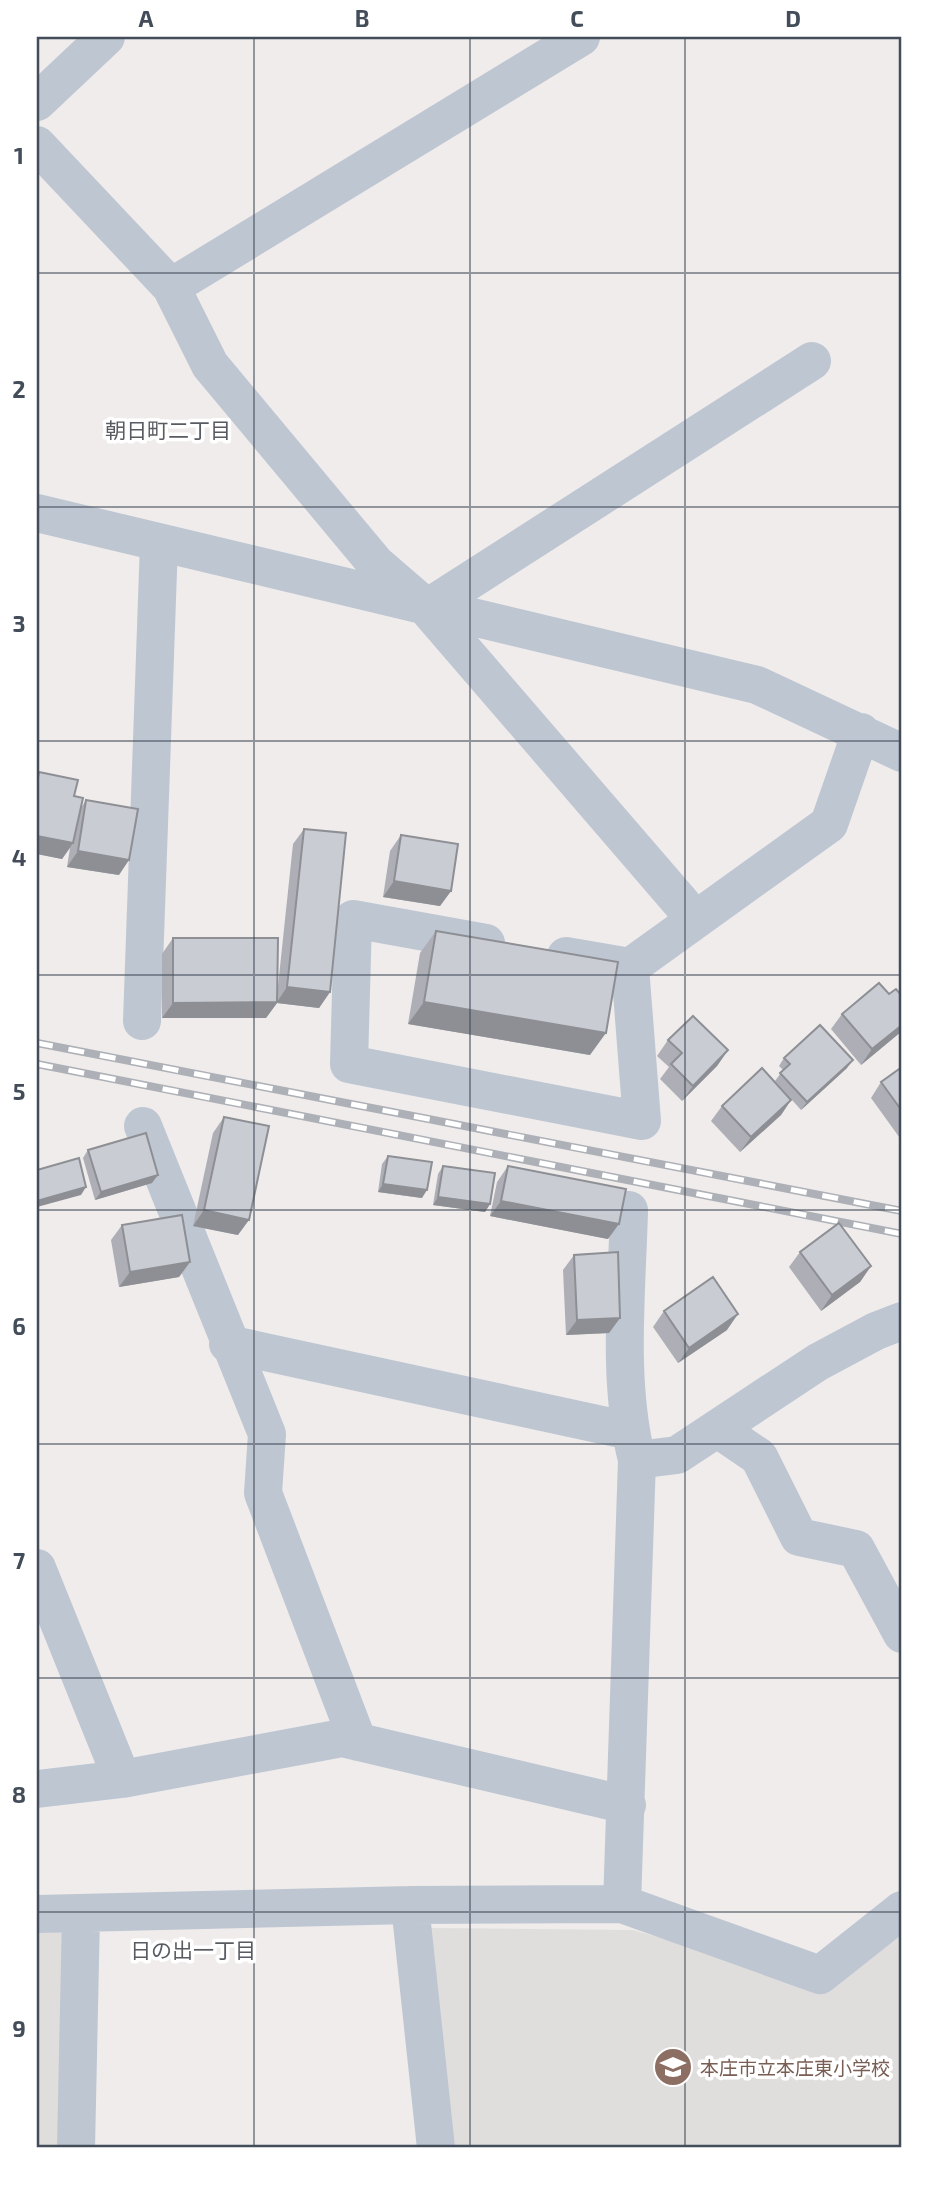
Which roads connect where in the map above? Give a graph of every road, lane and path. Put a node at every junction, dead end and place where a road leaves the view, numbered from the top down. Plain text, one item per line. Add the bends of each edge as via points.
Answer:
1 (106, 37) edge
2 (581, 37) edge
3 (37, 102) edge
4 (37, 145) edge
5 (172, 287) junction
6 (812, 361) dead end
7 (37, 513) edge
8 (159, 543) junction
9 (428, 608) junction
10 (861, 732) junction
11 (902, 753) edge
12 (695, 919) junction
13 (630, 968) junction
14 (142, 1021) dead end
15 (143, 1126) dead end
16 (629, 1210) dead end
17 (902, 1321) edge
18 (228, 1344) junction
19 (718, 1429) junction
20 (634, 1446) junction
21 (37, 1568) edge
22 (902, 1634) edge
23 (358, 1742) junction
24 (122, 1779) junction
25 (37, 1789) edge
26 (627, 1805) junction
27 (622, 1904) junction
28 (410, 1905) junction
29 (902, 1910) edge
30 (37, 1914) edge
31 (81, 1915) junction
32 (76, 2148) edge
33 (436, 2148) edge

1 - 3 street
2 - 5 street
4 - 5 street
5 - 9 street via 210,365 376,564
6 - 9 street
7 - 8 street
8 - 9 street
8 - 14 street
9 - 10 street via 757,685
9 - 12 street
10 - 11 street
10 - 12 street via 829,824
12 - 13 street
13 - 13 street via 642,1121 349,1064 353,919
15 - 18 street
16 - 20 street via 625,1336
17 - 19 street via 818,1362
18 - 20 street
18 - 23 street via 267,1434 263,1493
19 - 20 street via 677,1455
19 - 22 street via 759,1457 799,1537 856,1549
20 - 26 street
21 - 24 street
23 - 24 street via 342,1738
23 - 26 street
24 - 25 street
26 - 27 street
27 - 28 street
27 - 29 street via 820,1975
28 - 31 street
28 - 33 street
30 - 31 street
31 - 32 street

